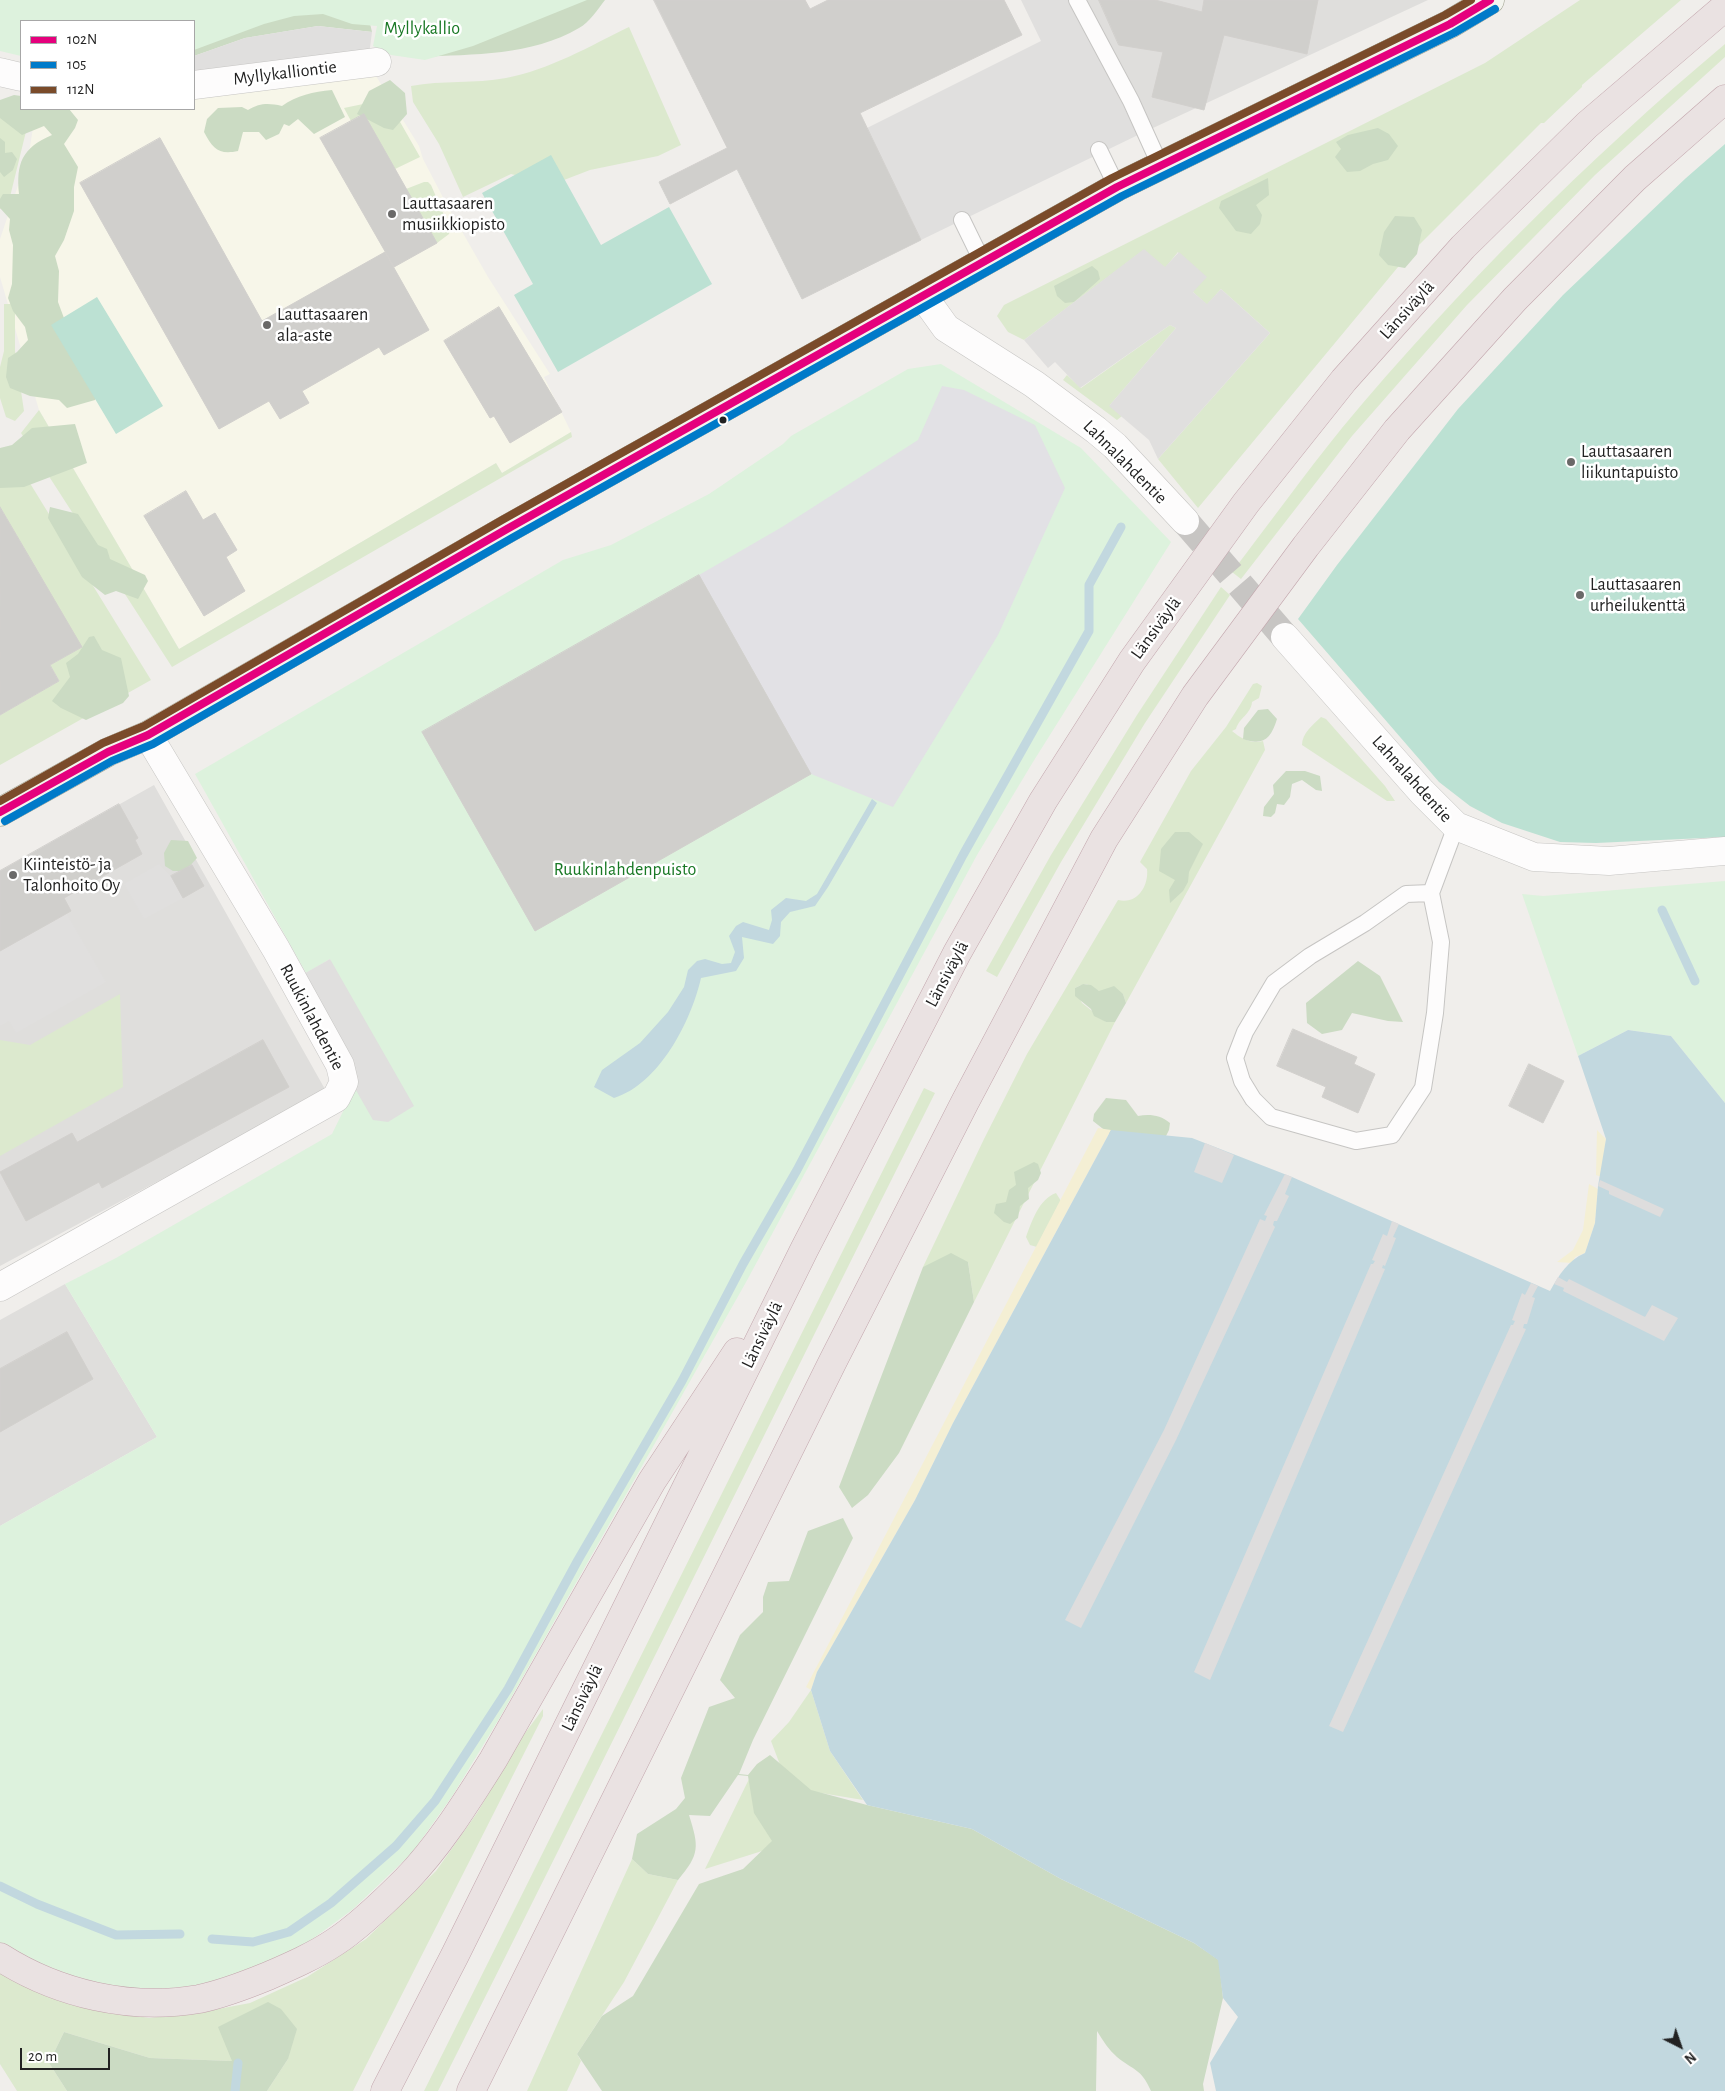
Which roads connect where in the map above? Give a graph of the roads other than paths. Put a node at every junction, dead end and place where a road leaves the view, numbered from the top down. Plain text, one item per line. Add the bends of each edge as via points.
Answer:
1 (1078, 0) edge
2 (1490, 0) edge
3 (1725, 7) edge
4 (377, 62) dead end
5 (0, 72) edge
6 (20, 77) edge
7 (195, 85) edge
8 (1725, 99) edge
9 (1099, 150) dead end
10 (1160, 165) junction
11 (1117, 187) junction
12 (962, 220) dead end
13 (982, 261) junction
14 (923, 296) junction
15 (1185, 521) tunnel mouth
16 (1285, 637) tunnel mouth
17 (148, 735) junction
18 (0, 812) edge
19 (1456, 826) junction
20 (1725, 851) edge
21 (1432, 893) junction
22 (804, 1250) junction
23 (0, 1287) edge
24 (0, 1958) edge
25 (385, 2091) edge
26 (471, 2091) edge

1 - 10 lane
2 - 10 main road via 1450,24
3 - 22 highway, Länsiväylä via 1588,125 1463,247 1344,380 1246,503 1132,661 1043,801 957,952
4 - 7 street, Myllykalliontie
5 - 6 street
8 - 26 highway via 1634,178 1515,299 1397,430 1195,696 1104,839 832,1363
9 - 11 lane
10 - 11 main road
11 - 13 main road
12 - 13 lane
13 - 14 main road
14 - 15 street, Lahnalahdentie via 946,328 1034,384 1109,441
14 - 17 main road
16 - 19 street, Lahnalahdentie
17 - 18 main road via 108,752
17 - 23 street, Ruukinlahdentie via 276,949 340,1065 344,1082 336,1098
19 - 20 street, Lahnalahdentie via 1534,857 1609,861
19 - 21 lane
21 - 21 lane via 1406,894 1274,983 1245,1032 1235,1058 1249,1094 1271,1117 1356,1140 1392,1135 1423,1088 1435,1013 1440,942
22 - 24 highway via 652,1481 465,1803 407,1880 360,1922 310,1958 235,1989 200,1998 152,2004 104,1998 24,1972
22 - 25 highway, Länsiväylä

